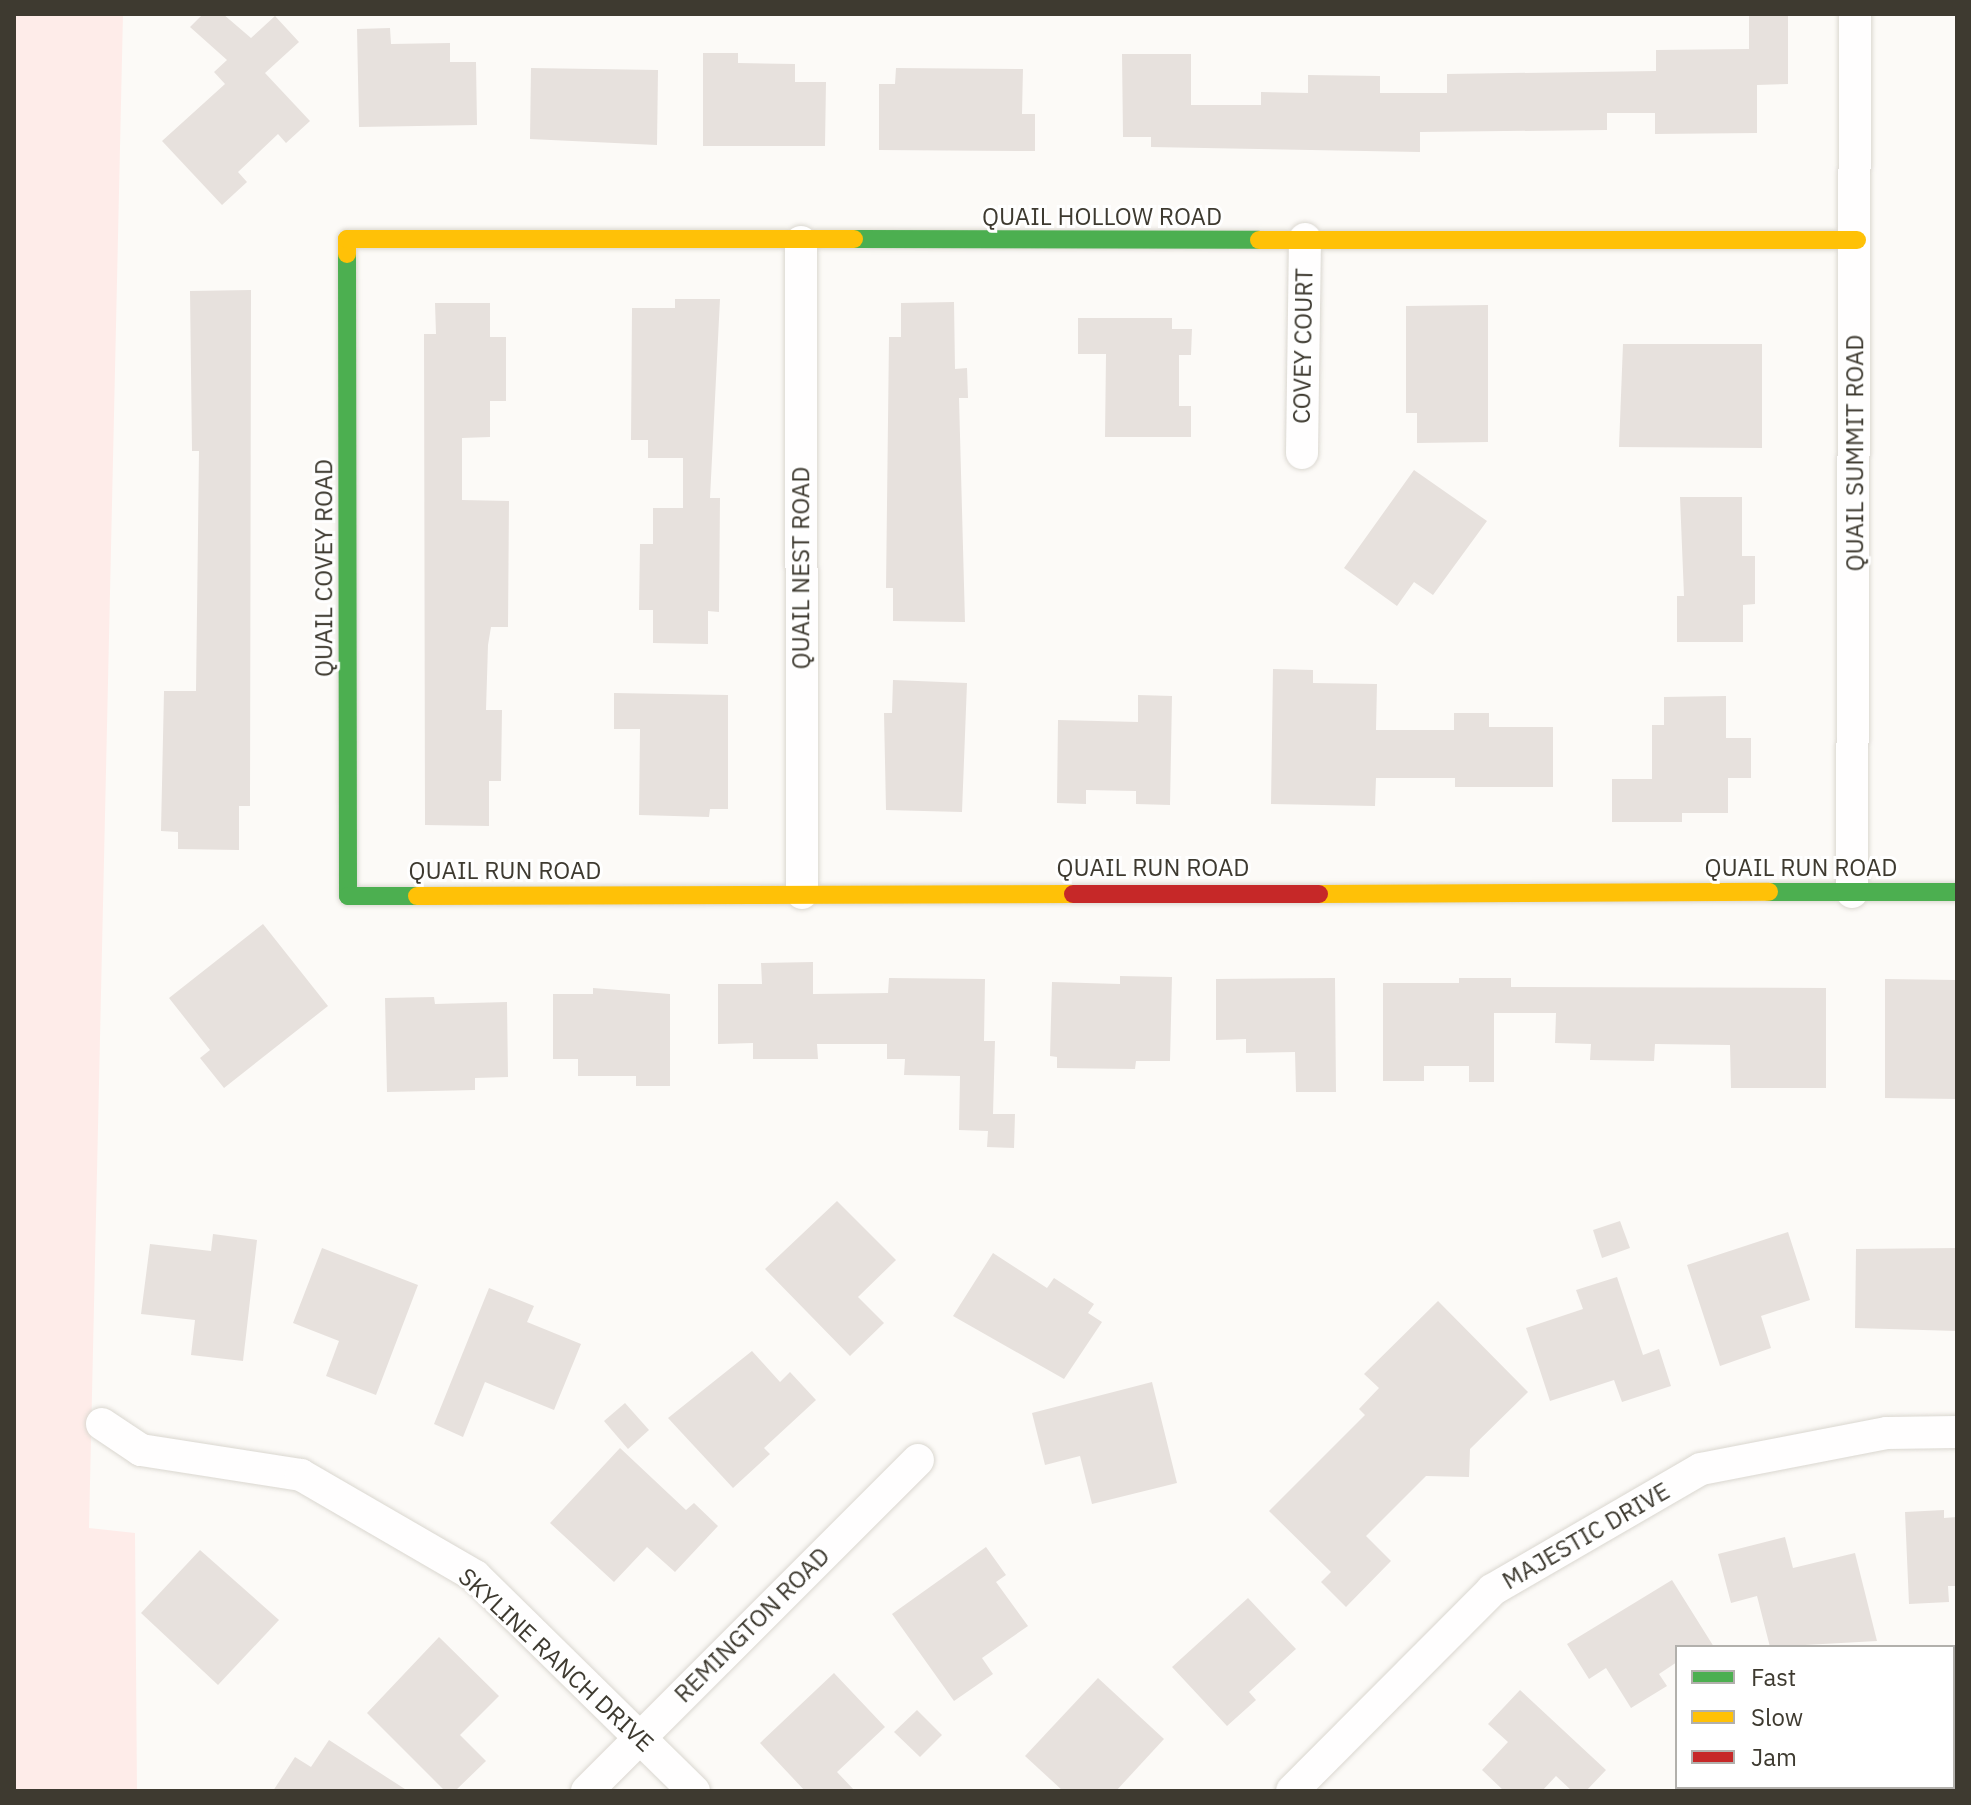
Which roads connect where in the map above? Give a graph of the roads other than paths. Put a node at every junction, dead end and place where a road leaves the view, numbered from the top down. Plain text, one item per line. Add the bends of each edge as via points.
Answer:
1 (1855, 14) edge
2 (347, 239) joint
3 (1305, 239) junction
4 (1857, 240) junction
5 (801, 242) junction
6 (1302, 453) dead end
7 (1852, 892) junction
8 (1957, 892) edge
9 (802, 893) junction
10 (348, 896) joint
11 (102, 1424) dead end
12 (1957, 1432) edge
13 (918, 1460) dead end
14 (639, 1738) junction
15 (587, 1791) edge
16 (694, 1791) edge
17 (1292, 1791) edge

1 - 4 street, QUAIL SUMMIT ROAD
2 - 5 street, QUAIL HOLLOW ROAD
2 - 10 street, QUAIL COVEY ROAD
3 - 4 street, QUAIL HOLLOW ROAD
3 - 5 street, QUAIL HOLLOW ROAD
3 - 6 street, COVEY COURT
4 - 7 street, QUAIL SUMMIT ROAD
5 - 9 street, QUAIL NEST ROAD
7 - 8 street, QUAIL RUN ROAD
7 - 9 street, QUAIL RUN ROAD
9 - 10 street, QUAIL RUN ROAD
11 - 14 street, SKYLINE RANCH DRIVE via 141,1450 301,1475 475,1576
12 - 17 street, MAJESTIC DRIVE via 1887,1433 1701,1469 1492,1590
13 - 14 street, REMINGTON ROAD
14 - 15 street, REMINGTON ROAD
14 - 16 street, SKYLINE RANCH DRIVE

